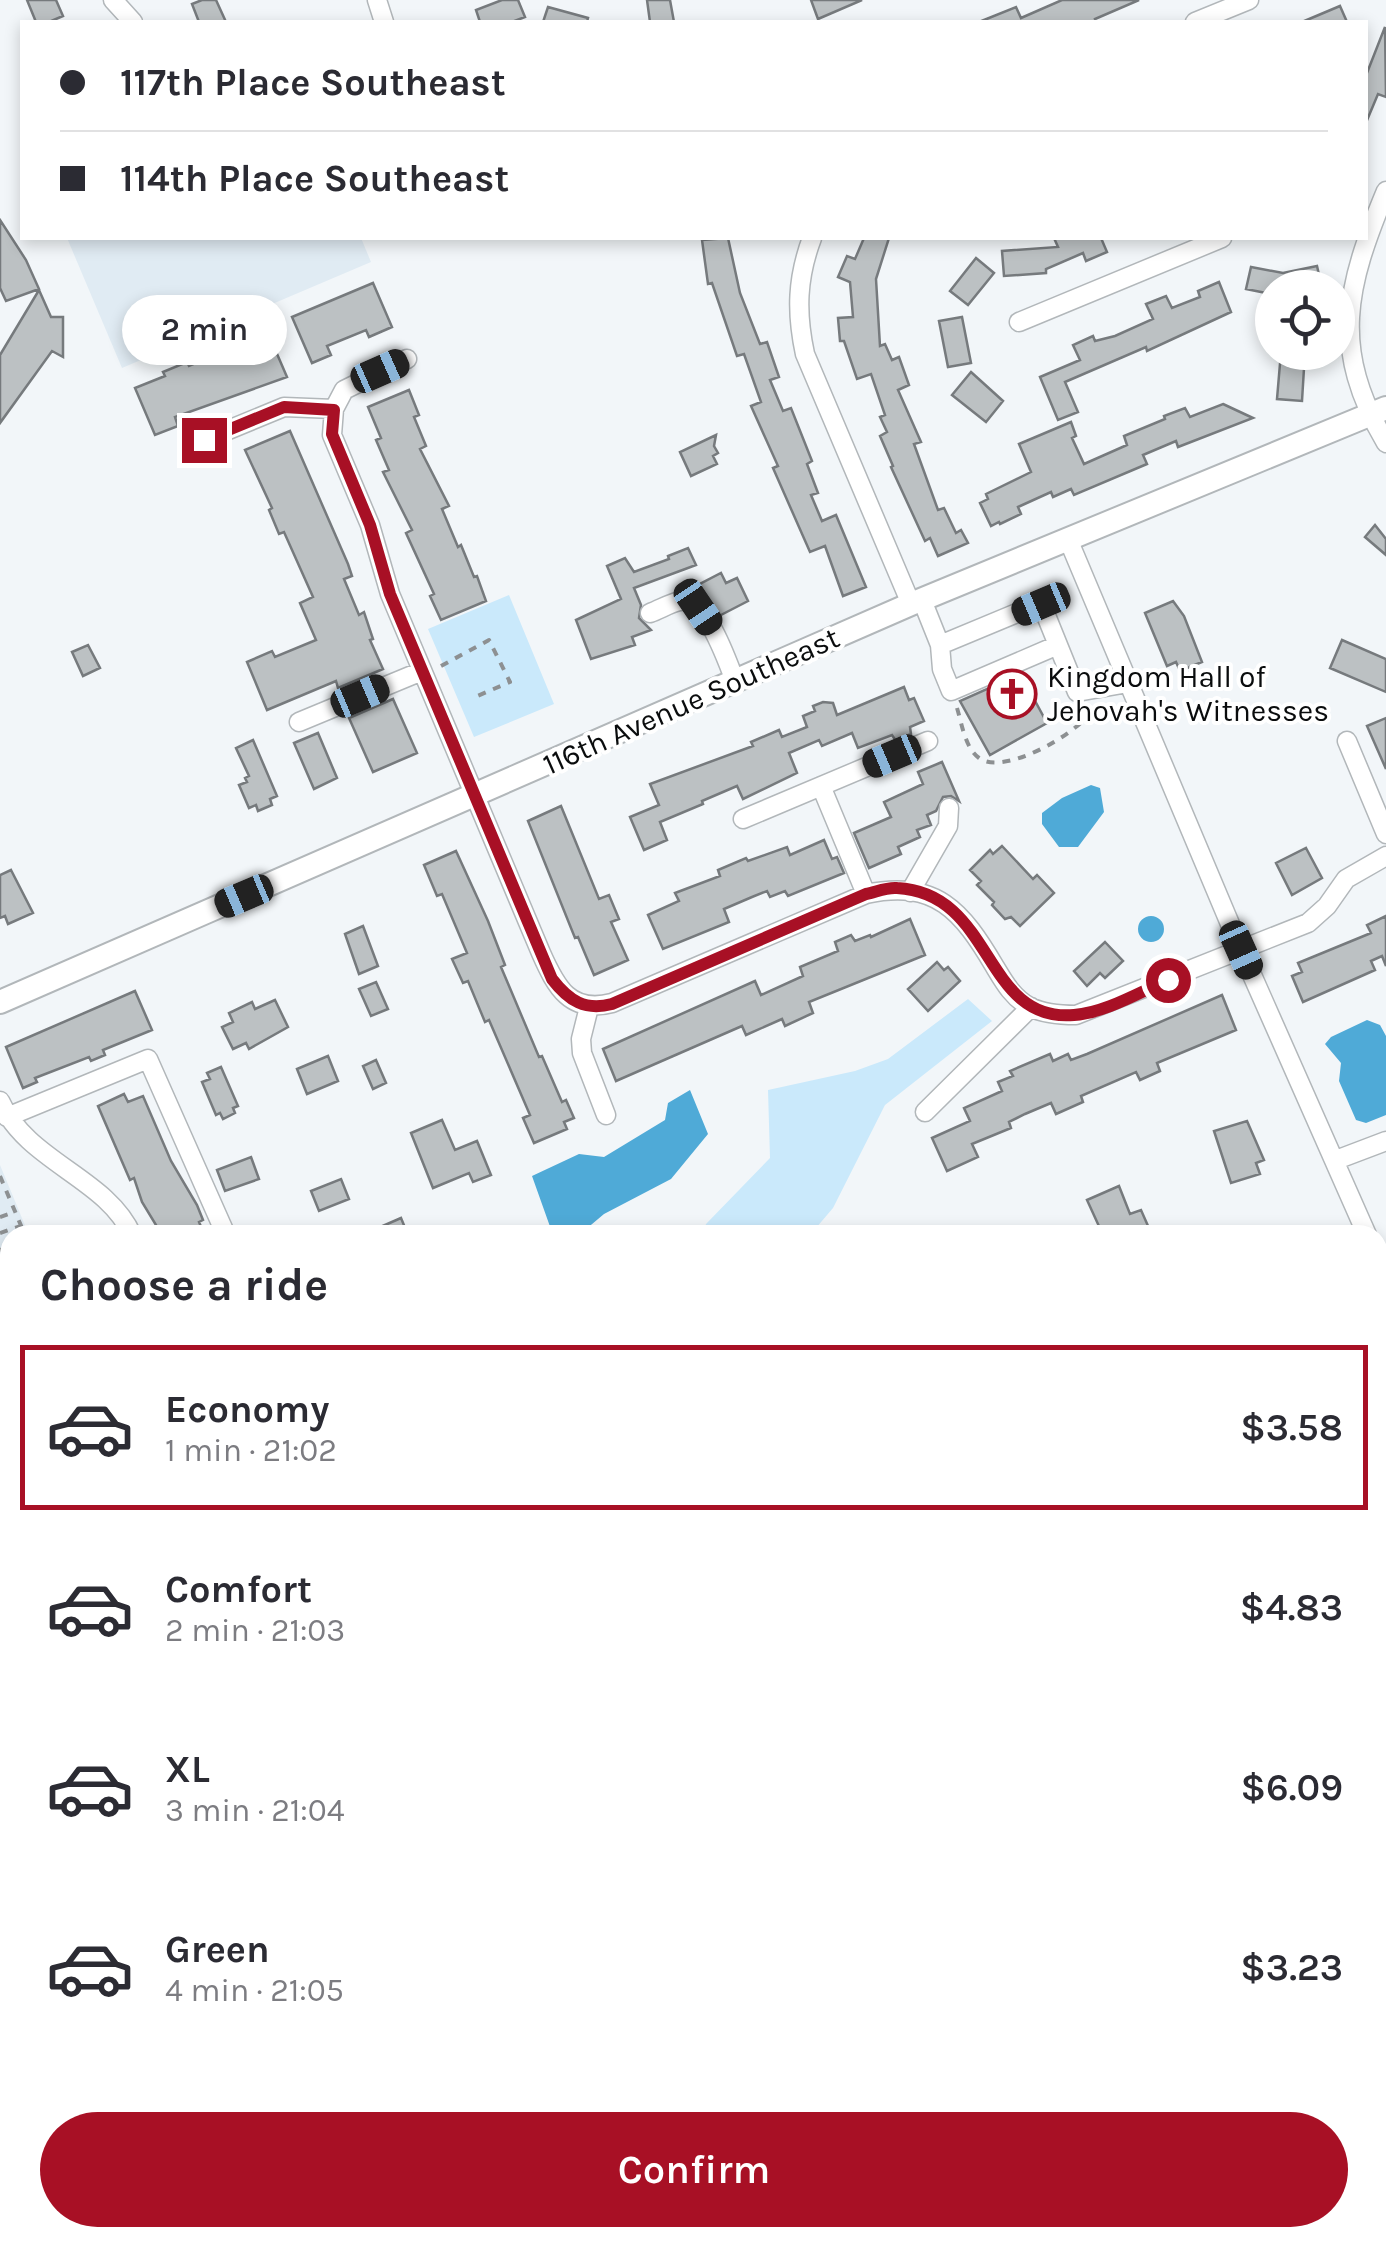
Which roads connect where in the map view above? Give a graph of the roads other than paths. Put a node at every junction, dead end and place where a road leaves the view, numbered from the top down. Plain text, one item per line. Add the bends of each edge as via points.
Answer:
1 (113, 0) edge
2 (1249, 0) edge
3 (131, 20) edge
4 (1200, 20) edge
5 (1386, 190) edge
6 (1368, 232) edge
7 (811, 240) edge
8 (1217, 240) edge
9 (1365, 240) edge
10 (1019, 322) dead end
11 (407, 359) dead end
12 (334, 410) junction
13 (1378, 411) edge
14 (204, 440) dead end
15 (1386, 443) edge
16 (1068, 538) junction
17 (916, 602) junction
18 (650, 613) dead end
19 (940, 645) junction
20 (1058, 645) junction
21 (423, 673) junction
22 (736, 682) junction
23 (1128, 683) junction
24 (298, 722) dead end
25 (928, 741) dead end
26 (1346, 741) dead end
27 (821, 786) junction
28 (474, 796) junction
29 (949, 808) dead end
30 (744, 819) dead end
31 (1386, 834) edge
32 (1386, 856) edge
33 (910, 892) junction
34 (866, 894) junction
35 (1241, 950) junction
36 (0, 1002) edge
37 (589, 1007) junction
38 (1030, 1008) junction
39 (4, 1109) edge
40 (925, 1112) dead end
41 (606, 1115) dead end
42 (1386, 1141) edge
43 (1336, 1160) junction
44 (126, 1225) edge
45 (222, 1225) edge
46 (1363, 1225) edge

1 - 3 street
2 - 4 street
5 - 6 street
7 - 17 street via 797,294 805,354
8 - 10 street
9 - 13 street via 1348,342
11 - 12 street via 352,384
12 - 14 street via 284,407
12 - 21 street via 332,434
13 - 15 street
13 - 16 main road, 116th Avenue Southeast
16 - 17 main road, 116th Avenue Southeast
16 - 23 street
17 - 19 street
17 - 22 main road, 116th Avenue Southeast
18 - 22 street via 679,601 698,607
19 - 20 street via 1041,604
19 - 20 street via 951,691
20 - 23 street via 1078,692
21 - 24 street
21 - 28 street
22 - 28 main road, 116th Avenue Southeast
23 - 35 street
25 - 27 street
26 - 31 street
27 - 30 street
27 - 34 street
28 - 36 main road, 116th Avenue Southeast
28 - 37 street via 552,979 566,996
29 - 33 street via 948,826
32 - 35 street via 1346,879 1308,923
33 - 34 street
33 - 38 street via 950,906 966,921 1006,984
34 - 37 street via 612,1004
35 - 38 street via 1076,1016
35 - 43 street
37 - 41 street via 582,1053
38 - 40 street
39 - 44 street via 22,1136 116,1210
39 - 45 street via 148,1059
42 - 43 street
43 - 46 street

